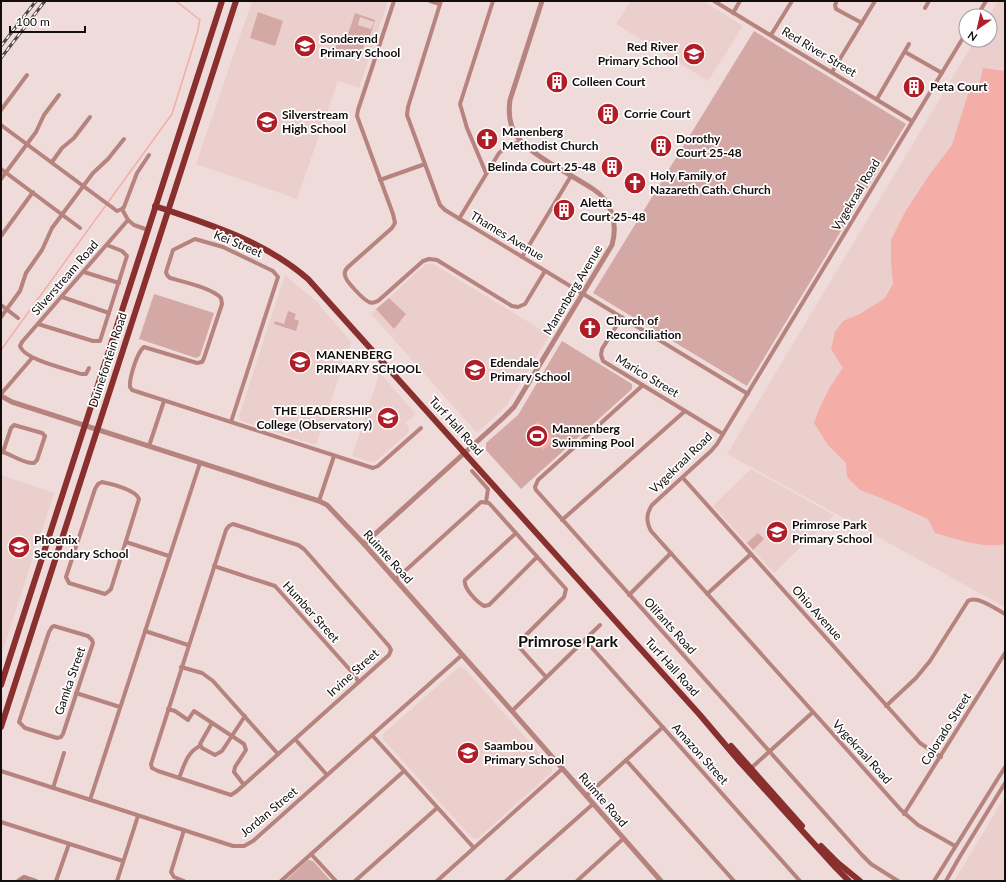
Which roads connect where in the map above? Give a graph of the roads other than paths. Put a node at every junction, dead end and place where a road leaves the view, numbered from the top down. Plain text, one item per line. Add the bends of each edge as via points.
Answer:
1 (222, 1) edge
2 (236, 1) edge
3 (394, 1) edge
4 (430, 1) edge
5 (493, 1) edge
6 (542, 1) edge
7 (714, 1) edge
8 (740, 1) edge
9 (792, 1) edge
10 (875, 1) edge
11 (929, 1) edge
12 (441, 3) edge
13 (836, 3) dead end
14 (925, 8) dead end
15 (734, 13) junction
16 (862, 23) junction
17 (771, 35) junction
18 (909, 44) dead end
19 (958, 47) edge
20 (905, 52) junction
21 (832, 72) junction
22 (942, 73) junction
23 (27, 75) dead end
24 (59, 95) dead end
25 (877, 99) junction
26 (1, 110) edge
27 (90, 117) dead end
28 (912, 121) junction
29 (1, 125) edge
30 (124, 139) dead end
31 (520, 141) junction
32 (27, 144) junction
33 (149, 155) dead end
34 (52, 162) junction
35 (425, 164) junction
36 (1, 169) edge
37 (6, 172) junction
38 (486, 173) junction
39 (571, 176) junction
40 (1, 179) edge
41 (380, 180) junction
42 (83, 186) junction
43 (33, 192) junction
44 (155, 206) junction
45 (122, 209) junction
46 (169, 210) junction
47 (62, 214) junction
48 (459, 219) junction
49 (128, 220) junction
50 (80, 228) dead end
51 (148, 230) junction
52 (1, 236) edge
53 (107, 244) junction
54 (522, 257) junction
55 (546, 271) junction
56 (84, 272) junction
57 (119, 283) junction
58 (583, 294) junction
59 (62, 297) junction
60 (1, 305) edge
61 (7, 309) junction
62 (109, 312) junction
63 (1, 317) edge
64 (622, 317) junction
65 (18, 318) dead end
66 (38, 324) junction
67 (32, 358) junction
68 (90, 368) dead end
69 (643, 385) junction
70 (748, 394) junction
71 (1, 395) edge
72 (164, 401) junction
73 (685, 411) junction
74 (231, 422) junction
75 (86, 426) junction
76 (421, 428) dead end
77 (98, 430) junction
78 (723, 434) junction
79 (149, 446) junction
80 (2, 451) edge
81 (465, 452) junction
82 (334, 456) junction
83 (200, 463) junction
84 (472, 471) dead end
85 (682, 478) junction
86 (319, 501) junction
87 (486, 502) junction
88 (562, 520) junction
89 (516, 533) junction
90 (126, 542) junction
91 (364, 544) junction
92 (671, 554) junction
93 (751, 554) junction
94 (169, 556) junction
95 (537, 557) junction
96 (214, 566) junction
97 (395, 580) junction
98 (707, 594) junction
99 (629, 595) junction
100 (1005, 614) edge
101 (600, 625) dead end
102 (145, 631) junction
103 (585, 640) junction
104 (188, 645) junction
105 (1005, 654) edge
106 (462, 655) junction
107 (182, 667) junction
108 (546, 677) junction
109 (359, 682) junction
110 (1, 685) edge
111 (76, 693) junction
112 (886, 706) junction
113 (120, 707) junction
114 (168, 709) junction
115 (512, 711) junction
116 (813, 712) junction
117 (245, 716) junction
118 (212, 723) junction
119 (1, 727) edge
120 (662, 727) junction
121 (372, 735) junction
122 (232, 736) junction
123 (295, 738) junction
124 (200, 746) junction
125 (769, 752) junction
126 (64, 753) dead end
127 (278, 754) junction
128 (941, 757) junction
129 (626, 760) junction
130 (1005, 767) edge
131 (562, 769) junction
132 (404, 770) junction
133 (750, 770) junction
134 (1, 771) edge
135 (327, 775) junction
136 (178, 778) junction
137 (1005, 783) edge
138 (244, 785) junction
139 (53, 788) junction
140 (586, 796) junction
141 (90, 800) junction
142 (593, 804) junction
143 (437, 808) junction
144 (904, 814) junction
145 (138, 816) junction
146 (1, 822) edge
147 (184, 830) junction
148 (624, 838) junction
149 (69, 844) junction
150 (955, 846) junction
151 (474, 848) junction
152 (312, 854) junction
153 (123, 861) junction
154 (951, 871) junction
155 (581, 877) junction
156 (18, 881) edge
157 (36, 881) edge
158 (56, 881) edge
159 (117, 881) edge
160 (184, 881) edge
161 (281, 881) edge
162 (336, 881) edge
163 (355, 881) edge
164 (437, 881) edge
165 (506, 881) edge
166 (577, 881) edge
167 (585, 881) edge
168 (661, 881) edge
169 (734, 881) edge
170 (800, 881) edge
171 (849, 881) edge
172 (860, 881) edge
173 (898, 881) edge
174 (934, 881) edge
175 (942, 881) edge
176 (946, 881) edge

1 - 44 main road, Duinefontein Road
2 - 46 main road, Duinefontein Road
3 - 41 street via 357,113
4 - 12 street
5 - 38 street via 460,104
6 - 31 street, Manenberg Avenue via 509,107 511,125
7 - 15 street, Red River Street
8 - 15 street
9 - 17 street
10 - 16 street
11 - 14 street
12 - 35 street, Thames Avenue via 407,112
13 - 16 street via 836,9
15 - 17 street, Red River Street
16 - 21 street
17 - 21 street, Red River Street
18 - 20 street
19 - 22 street, Vygekraal Road
20 - 22 street
20 - 25 street
21 - 25 street, Red River Street
22 - 28 street, Vygekraal Road
23 - 26 street
24 - 32 street
25 - 28 street, Red River Street
27 - 34 street
28 - 70 street, Vygekraal Road
29 - 32 street
30 - 42 street
31 - 38 street via 499,153
31 - 39 street, Manenberg Avenue via 531,152
32 - 34 street
32 - 37 street
33 - 45 street via 137,172
34 - 42 street
35 - 41 street
35 - 48 street, Thames Avenue via 440,205
36 - 37 street
37 - 40 street
37 - 43 street
38 - 48 street
39 - 54 street
39 - 58 street, Manenberg Avenue via 603,197 611,211 614,227 610,249
41 - 55 street via 395,219 394,226 348,266 345,273 348,281 368,302 378,301 423,261 429,259 437,260 512,306 518,307 525,304
42 - 45 street via 117,211
42 - 47 street
43 - 47 street
43 - 52 street
44 - 46 main road, Turf Hall Road
44 - 51 main road, Duinefontein Road
45 - 49 street
46 - 77 main road, Duinefontein Road
46 - 81 main road, Turf Hall Road via 248,240 298,270
47 - 50 street
47 - 61 street
48 - 54 street, Thames Avenue
49 - 51 street
49 - 53 street, Silverstream Road
51 - 75 main road, Duinefontein Road
53 - 56 street, Silverstream Road
53 - 57 street via 127,256
54 - 55 street, Thames Avenue
55 - 58 street, Thames Avenue
56 - 57 street
56 - 59 street, Silverstream Road
57 - 62 street
58 - 64 street, Thames Avenue
58 - 81 street, Manenberg Avenue via 517,402
59 - 62 street
59 - 66 street, Silverstream Road
60 - 61 street
61 - 63 street
61 - 65 street
62 - 66 street via 98,342
64 - 69 street, Marico Street via 602,349 601,357 607,364
64 - 70 street, Thames Avenue
66 - 67 street, Silverstream Road via 20,346 24,353
67 - 68 street via 84,374 88,373
67 - 71 street
69 - 73 street, Marico Street
69 - 88 street, Olifants Road via 538,480 535,487 538,494
70 - 78 street, Vygekraal Road
71 - 75 street, Ruimte Road via 12,402
72 - 74 street
72 - 74 street, Kei Street via 136,392 130,387 139,353 144,347 195,363 203,361 222,304 217,294 166,274 173,251 188,241 197,239 217,245 272,270 278,277
72 - 79 street
73 - 78 street, Marico Street
73 - 88 street
74 - 82 street
75 - 77 street, Ruimte Road
75 - 110 main road, Duinefontein Road
76 - 82 street via 376,468
77 - 79 street, Ruimte Road
77 - 119 main road, Duinefontein Road
78 - 85 street, Vygekraal Road via 714,448
79 - 83 street, Ruimte Road
80 - 80 street via 14,425 44,435 34,463
81 - 91 street, Manenberg Avenue
81 - 133 main road, Turf Hall Road
82 - 86 street
83 - 86 street, Ruimte Road
83 - 94 street
84 - 87 street via 488,489
85 - 92 street, Vygekraal Road via 652,505 647,517 651,531
85 - 93 street, Ohio Avenue
86 - 91 street, Ruimte Road via 334,511
87 - 89 street
87 - 97 street via 481,502
88 - 99 street, Olifants Road
89 - 95 street
89 - 95 street via 465,580 464,585 479,603 489,605
90 - 90 street via 111,588 107,593 68,581 67,574 95,489 100,482 133,492 138,496 139,502
90 - 94 street
91 - 97 street, Ruimte Road
92 - 98 street, Vygekraal Road
92 - 99 street
93 - 98 street
93 - 112 street, Ohio Avenue
94 - 102 street
95 - 108 street via 566,590 564,596 519,642 520,648
96 - 104 street, Irvine Street
96 - 109 street, Humber Street via 272,584
96 - 109 street, Irvine Street via 226,530 233,524 304,549 391,648 389,655
97 - 106 street, Ruimte Road
98 - 116 street, Vygekraal Road
99 - 125 street, Olifants Road
100 - 112 street via 973,598 968,601 930,661
101 - 103 street
102 - 104 street
102 - 113 street
103 - 108 street
103 - 120 street, Amazon Street
104 - 107 street, Irvine Street
105 - 128 street, Colorado Street
106 - 115 street, Ruimte Road
106 - 121 street, Jordan Street
107 - 114 street, Irvine Street
107 - 117 street via 209,677
108 - 115 street
109 - 123 street, Irvine Street
111 - 111 street, Gamka Street via 63,734 59,738 21,725 20,720 49,632 54,626 88,636 92,640
111 - 113 street
112 - 128 street, Ohio Avenue via 920,743
113 - 141 street
114 - 118 street via 188,720 194,711
114 - 136 street, Irvine Street via 151,766 154,770
115 - 131 street, Ruimte Road
116 - 125 street
116 - 144 street, Vygekraal Road
117 - 122 street
117 - 127 street
118 - 122 street
118 - 124 street
120 - 129 street
120 - 170 street, Amazon Street
121 - 132 street
121 - 135 street, Jordan Street
122 - 124 street via 217,755
122 - 138 street via 246,748 234,772
123 - 127 street, Irvine Street
123 - 135 street
124 - 136 street via 190,753
125 - 133 street
125 - 173 street, Olifants Road via 866,859
126 - 139 street
127 - 138 street, Irvine Street
128 - 144 street, Colorado Street
129 - 140 street
129 - 169 street
130 - 150 street
131 - 140 street, Ruimte Road
131 - 151 street
132 - 143 street
132 - 152 street
133 - 171 main road, Turf Hall Road
133 - 172 main road, Turf Hall Road via 815,840
134 - 139 street, Jordan Street
135 - 147 street, Jordan Street via 246,845 235,846
136 - 138 street, Irvine Street via 230,794
137 - 154 street
139 - 141 street, Jordan Street
140 - 142 street, Ruimte Road
141 - 145 street, Jordan Street
142 - 148 street, Ruimte Road
142 - 165 street
143 - 151 street
143 - 163 street
144 - 150 street, Vygekraal Road
145 - 147 street, Jordan Street
145 - 153 street
146 - 149 street
147 - 160 street via 171,872 174,877
148 - 155 street
148 - 168 street, Ruimte Road
149 - 153 street
149 - 158 street
150 - 174 street
151 - 164 street
152 - 161 street
152 - 162 street
153 - 159 street
154 - 175 street
154 - 176 street
155 - 166 street
155 - 167 street
156 - 157 street via 24,877

